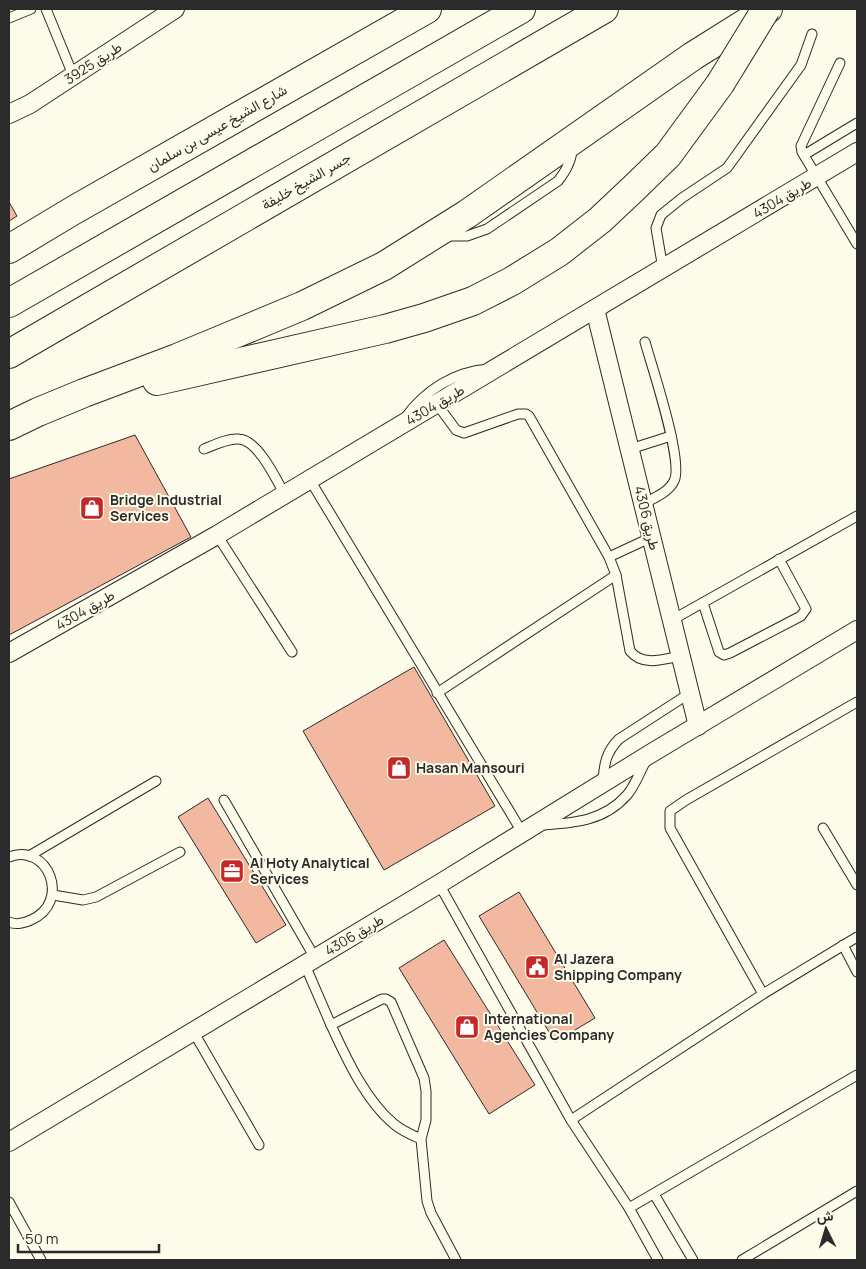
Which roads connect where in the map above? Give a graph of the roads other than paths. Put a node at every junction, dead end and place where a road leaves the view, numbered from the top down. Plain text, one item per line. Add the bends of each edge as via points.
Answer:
1 (31, 9) edge
2 (46, 9) edge
3 (175, 9) edge
4 (427, 9) edge
5 (521, 9) edge
6 (604, 9) edge
7 (767, 9) edge
8 (9, 18) edge
9 (812, 34) dead end
10 (840, 63) dead end
11 (73, 75) junction
12 (9, 114) edge
13 (857, 123) edge
14 (857, 152) edge
15 (804, 155) junction
16 (817, 177) junction
17 (857, 244) edge
18 (9, 249) edge
19 (663, 269) junction
20 (9, 304) edge
21 (596, 310) junction
22 (645, 342) dead end
23 (9, 354) edge
24 (498, 368) junction
25 (437, 404) junction
26 (9, 426) edge
27 (400, 426) junction
28 (9, 430) edge
29 (671, 436) junction
30 (204, 449) dead end
31 (630, 449) junction
32 (310, 480) junction
33 (285, 495) junction
34 (643, 504) junction
35 (857, 516) edge
36 (217, 535) junction
37 (652, 537) junction
38 (609, 557) junction
39 (779, 559) junction
40 (616, 575) junction
41 (703, 603) junction
42 (672, 620) junction
43 (856, 632) edge
44 (292, 652) dead end
45 (9, 653) edge
46 (681, 656) junction
47 (437, 693) junction
48 (690, 693) junction
49 (857, 702) edge
50 (698, 726) junction
51 (650, 754) junction
52 (156, 781) dead end
53 (603, 783) junction
54 (224, 800) dead end
55 (823, 828) dead end
56 (528, 829) junction
57 (180, 852) dead end
58 (29, 856) junction
59 (9, 857) edge
60 (439, 884) junction
61 (857, 884) edge
62 (53, 895) junction
63 (10, 925) edge
64 (857, 937) edge
65 (843, 945) junction
66 (310, 961) junction
67 (857, 972) edge
68 (762, 994) junction
69 (331, 1025) junction
70 (193, 1031) junction
71 (857, 1075) edge
72 (571, 1120) junction
73 (421, 1139) junction
74 (9, 1142) edge
75 (259, 1145) dead end
76 (857, 1191) edge
77 (654, 1194) junction
78 (9, 1202) edge
79 (629, 1208) junction
80 (41, 1260) edge
81 (456, 1260) edge
82 (658, 1260) edge
83 (693, 1260) edge
84 (742, 1260) edge

1 - 8 lane
2 - 11 lane
3 - 11 street, طريق 3925
4 - 18 highway, شارع الشيخ عيسى بن سلمان
5 - 20 highway
6 - 23 highway, جسر الشيخ خليفة
7 - 26 highway via 693,56 437,234 384,266 339,290
7 - 28 highway, bridge via 720,84 668,155 600,220 559,252 512,281 473,301 424,318 174,376 108,394
9 - 19 lane via 802,65 727,168 662,215 656,228
10 - 15 lane via 801,143
11 - 12 street, طريق 3925
13 - 15 lane
14 - 16 street, طريق 4304
15 - 16 lane
16 - 17 lane
16 - 19 street, طريق 4304
19 - 21 street, طريق 4304
21 - 24 street, طريق 4304
21 - 31 street, طريق 4306
22 - 29 lane
24 - 25 street, طريق 4304
24 - 27 lane via 474,370 451,378 413,406
25 - 27 street, طريق 4304
25 - 38 lane via 456,430 464,432 518,414 529,416
27 - 32 street, طريق 4304
29 - 31 lane
29 - 34 lane via 676,478 670,487
30 - 33 lane via 234,439 246,440 257,449
31 - 34 street, طريق 4306
32 - 33 street, طريق 4304
32 - 47 lane
33 - 36 street, طريق 4304
34 - 37 street, طريق 4306
35 - 39 lane
36 - 44 lane
36 - 45 street, طريق 4304
37 - 38 lane
37 - 42 street, طريق 4306
38 - 40 lane
39 - 41 lane
39 - 41 lane via 806,609 801,616 724,655 719,652
40 - 46 lane via 628,645 635,657 646,661
40 - 47 lane
41 - 42 lane
42 - 46 street, طريق 4306
43 - 50 street, طريق 4306
46 - 48 street, طريق 4306
47 - 56 lane
48 - 50 street, طريق 4306
48 - 53 lane via 619,739 606,756
49 - 68 lane via 670,811 670,828
50 - 51 street, طريق 4306
51 - 53 street, طريق 4306
51 - 56 lane via 628,794 611,808 576,823
52 - 58 lane
53 - 56 street, طريق 4306
54 - 66 lane
55 - 61 lane
56 - 60 street, طريق 4306
57 - 62 lane via 96,897 83,900
58 - 59 lane
58 - 62 lane via 48,872 53,883
60 - 66 street, طريق 4306
60 - 72 lane
62 - 63 lane via 48,908 38,917
64 - 65 lane
65 - 67 lane
65 - 68 lane
66 - 69 lane
66 - 70 street, طريق 4306
68 - 72 lane
69 - 73 lane via 348,1064 383,1113 394,1124
69 - 73 lane via 382,999 391,1002 424,1078 426,1120
70 - 74 street, طريق 4306
70 - 75 lane
71 - 77 lane
72 - 79 lane
73 - 81 lane via 426,1201
76 - 84 lane
77 - 79 lane
77 - 83 lane
78 - 80 lane
79 - 82 lane

